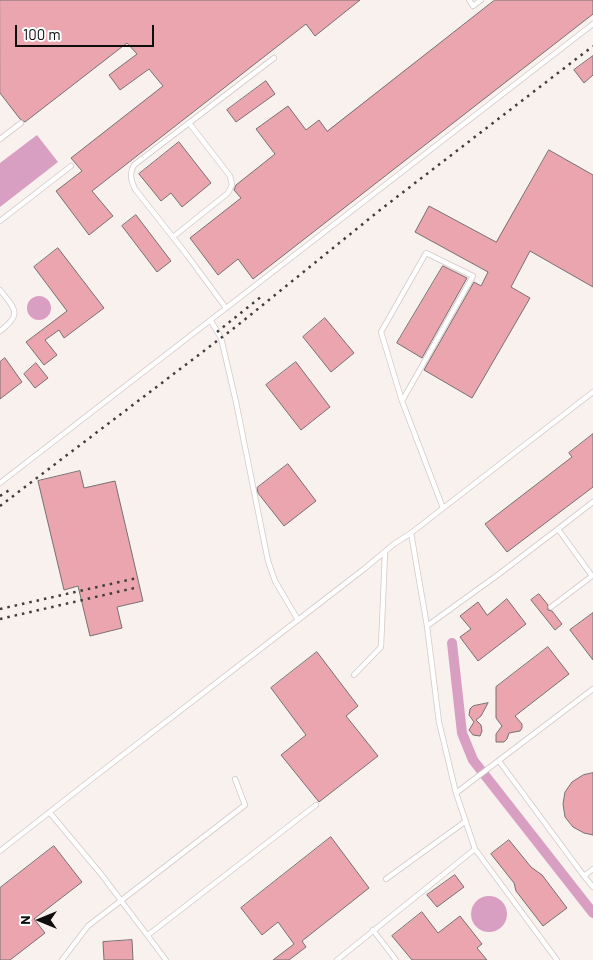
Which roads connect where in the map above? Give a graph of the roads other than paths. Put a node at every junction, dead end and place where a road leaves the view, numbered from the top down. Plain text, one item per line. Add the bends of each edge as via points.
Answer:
1 (469, 0) edge
2 (482, 0) edge
3 (593, 24) edge
4 (274, 58) dead end
5 (21, 123) dead end
6 (189, 123) junction
7 (0, 139) edge
8 (71, 166) dead end
9 (0, 221) edge
10 (173, 237) junction
11 (0, 290) edge
12 (226, 308) junction
13 (211, 321) junction
14 (0, 331) edge
15 (593, 392) edge
16 (402, 401) junction
17 (0, 483) edge
18 (593, 502) edge
19 (443, 508) junction
20 (558, 530) junction
21 (411, 533) junction
22 (385, 552) junction
23 (592, 575) edge
24 (551, 607) dead end
25 (298, 620) junction
26 (427, 626) junction
27 (354, 675) dead end
28 (593, 689) edge
29 (499, 761) junction
30 (235, 780) dead end
31 (456, 793) junction
32 (316, 805) dead end
33 (50, 813) junction
34 (466, 821) junction
35 (475, 849) junction
36 (0, 850) edge
37 (593, 869) edge
38 (584, 876) junction
39 (386, 879) dead end
40 (593, 887) edge
41 (120, 900) junction
42 (373, 930) junction
43 (148, 935) junction
44 (62, 960) edge
45 (166, 960) edge
46 (337, 960) edge
47 (396, 960) edge
48 (557, 960) edge

1 - 2 lane via 473,6
3 - 12 lane
4 - 6 lane
5 - 7 lane
6 - 10 lane via 230,176 232,186 228,193
6 - 10 lane via 134,165 130,177 135,189
8 - 9 lane
10 - 12 lane
11 - 14 lane via 15,312 12,321
12 - 13 lane
13 - 17 lane
13 - 25 lane via 221,338 268,561 275,581
15 - 19 lane
16 - 16 lane via 381,332 426,253 473,276
16 - 19 lane
18 - 20 lane
19 - 21 lane
20 - 23 lane
20 - 26 lane
21 - 22 lane
21 - 26 lane
22 - 25 lane
22 - 27 lane via 382,646
23 - 24 lane
25 - 33 lane
26 - 31 lane via 439,722
28 - 29 lane
29 - 31 lane
29 - 38 lane
30 - 41 lane via 245,805
31 - 34 lane
32 - 43 lane
33 - 36 lane
33 - 41 lane
34 - 35 lane
34 - 39 lane
35 - 42 lane
35 - 48 lane
37 - 38 lane
38 - 40 lane
41 - 43 lane
41 - 44 lane via 88,926
42 - 46 lane
42 - 47 lane
43 - 45 lane

